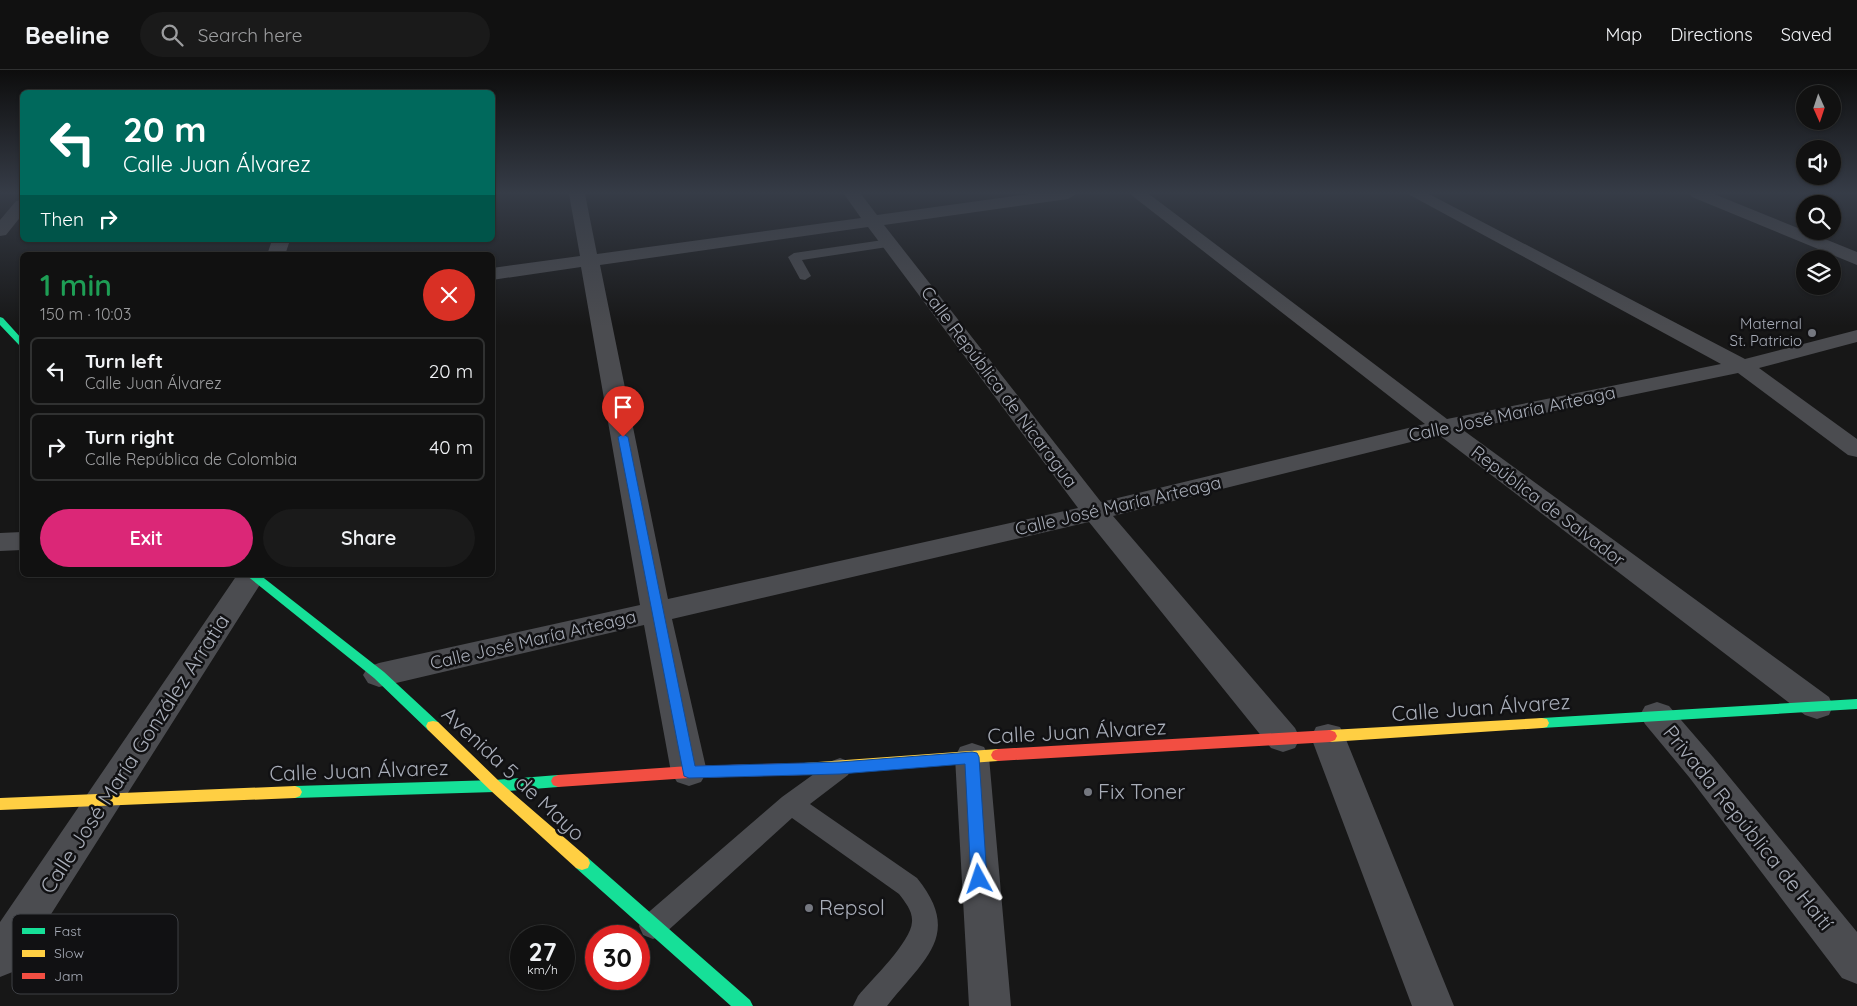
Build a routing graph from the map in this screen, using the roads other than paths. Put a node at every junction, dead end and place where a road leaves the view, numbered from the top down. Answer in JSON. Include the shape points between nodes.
{"nodes":[{"id":1,"x":585,"y":238,"type":"edge"},
{"id":2,"x":760,"y":238,"type":"edge"},
{"id":3,"x":886,"y":238,"type":"edge"},
{"id":4,"x":1195,"y":238,"type":"edge"},
{"id":5,"x":1499,"y":238,"type":"edge"},
{"id":6,"x":1805,"y":238,"type":"edge"},
{"id":7,"x":890,"y":243,"type":"junction"},
{"id":8,"x":1857,"y":259,"type":"edge"},
{"id":9,"x":590,"y":261,"type":"junction"},
{"id":10,"x":495,"y":274,"type":"edge"},
{"id":11,"x":805,"y":276,"type":"dead end"},
{"id":12,"x":0,"y":320,"type":"edge"},
{"id":13,"x":1857,"y":336,"type":"edge"},
{"id":14,"x":20,"y":340,"type":"edge"},
{"id":15,"x":1742,"y":366,"type":"junction"},
{"id":16,"x":1442,"y":427,"type":"junction"},
{"id":17,"x":1857,"y":450,"type":"edge"},
{"id":18,"x":1095,"y":512,"type":"junction"},
{"id":19,"x":20,"y":540,"type":"edge"},
{"id":20,"x":0,"y":542,"type":"edge"},
{"id":21,"x":251,"y":577,"type":"edge"},
{"id":22,"x":255,"y":577,"type":"edge"},
{"id":23,"x":656,"y":612,"type":"junction"},
{"id":24,"x":379,"y":675,"type":"junction"},
{"id":25,"x":1857,"y":704,"type":"edge"},
{"id":26,"x":1817,"y":706,"type":"junction"},
{"id":27,"x":1657,"y":715,"type":"junction"},
{"id":28,"x":1328,"y":736,"type":"junction"},
{"id":29,"x":1284,"y":738,"type":"junction"},
{"id":30,"x":972,"y":757,"type":"junction"},
{"id":31,"x":840,"y":768,"type":"junction"},
{"id":32,"x":689,"y":772,"type":"junction"},
{"id":33,"x":494,"y":786,"type":"junction"},
{"id":34,"x":106,"y":798,"type":"junction"},
{"id":35,"x":0,"y":804,"type":"edge"},
{"id":36,"x":791,"y":804,"type":"junction"},
{"id":37,"x":29,"y":914,"type":"edge"},
{"id":38,"x":653,"y":926,"type":"junction"},
{"id":39,"x":12,"y":939,"type":"edge"},
{"id":40,"x":0,"y":957,"type":"edge"},
{"id":41,"x":1857,"y":964,"type":"edge"},
{"id":42,"x":744,"y":1006,"type":"edge"},
{"id":43,"x":868,"y":1006,"type":"edge"},
{"id":44,"x":990,"y":1006,"type":"edge"},
{"id":45,"x":1433,"y":1006,"type":"edge"}],
"edges":[{"from":1,"to":9,"type":"street"},
{"from":2,"to":9,"type":"street"},
{"from":3,"to":7,"type":"street","name":"Calle República de Nicaragua"},
{"from":4,"to":16,"type":"street","name":"República de Salvador"},
{"from":5,"to":15,"type":"street"},
{"from":6,"to":8,"type":"street"},
{"from":7,"to":11,"type":"lane","via":[[794,257]]},
{"from":7,"to":18,"type":"street","name":"Calle República de Nicaragua"},
{"from":9,"to":10,"type":"street"},
{"from":9,"to":23,"type":"street"},
{"from":12,"to":14,"type":"street"},
{"from":13,"to":15,"type":"street","name":"Calle José María Arteaga"},
{"from":15,"to":16,"type":"street","name":"Calle José María Arteaga"},
{"from":15,"to":17,"type":"street"},
{"from":16,"to":18,"type":"street","name":"Calle José María Arteaga"},
{"from":16,"to":26,"type":"street","name":"República de Salvador"},
{"from":18,"to":23,"type":"street","name":"Calle José María Arteaga"},
{"from":18,"to":29,"type":"street","name":"Calle República de Nicaragua"},
{"from":19,"to":20,"type":"street"},
{"from":21,"to":34,"type":"street","name":"Calle José María González Arratia"},
{"from":22,"to":24,"type":"street","name":"Avenida 5 de Mayo"},
{"from":23,"to":24,"type":"street","name":"Calle José María Arteaga"},
{"from":23,"to":32,"type":"street"},
{"from":24,"to":33,"type":"street","name":"Avenida 5 de Mayo"},
{"from":25,"to":26,"type":"street","name":"Calle Juan Álvarez"},
{"from":26,"to":27,"type":"street","name":"Calle Juan Álvarez"},
{"from":27,"to":28,"type":"street","name":"Calle Juan Álvarez"},
{"from":27,"to":41,"type":"street","name":"Privada República de Haití"},
{"from":28,"to":29,"type":"street","name":"Calle Juan Álvarez"},
{"from":28,"to":45,"type":"street"},
{"from":29,"to":30,"type":"street","name":"Calle Juan Álvarez"},
{"from":30,"to":31,"type":"street","name":"Calle Juan Álvarez"},
{"from":30,"to":44,"type":"street"},
{"from":31,"to":32,"type":"street","name":"Calle Juan Álvarez"},
{"from":31,"to":36,"type":"lane"},
{"from":32,"to":33,"type":"street","name":"Calle Juan Álvarez"},
{"from":33,"to":34,"type":"street","name":"Calle Juan Álvarez"},
{"from":33,"to":38,"type":"street","name":"Avenida 5 de Mayo"},
{"from":34,"to":35,"type":"street","name":"Calle Juan Álvarez"},
{"from":34,"to":37,"type":"street","name":"Calle José María González Arratia"},
{"from":36,"to":38,"type":"lane"},
{"from":36,"to":43,"type":"lane","via":[[908,886],[922,903],[926,920],[922,940]]},
{"from":38,"to":42,"type":"street","name":"Avenida 5 de Mayo"},
{"from":39,"to":40,"type":"street","name":"Calle José María González Arratia"}]}
